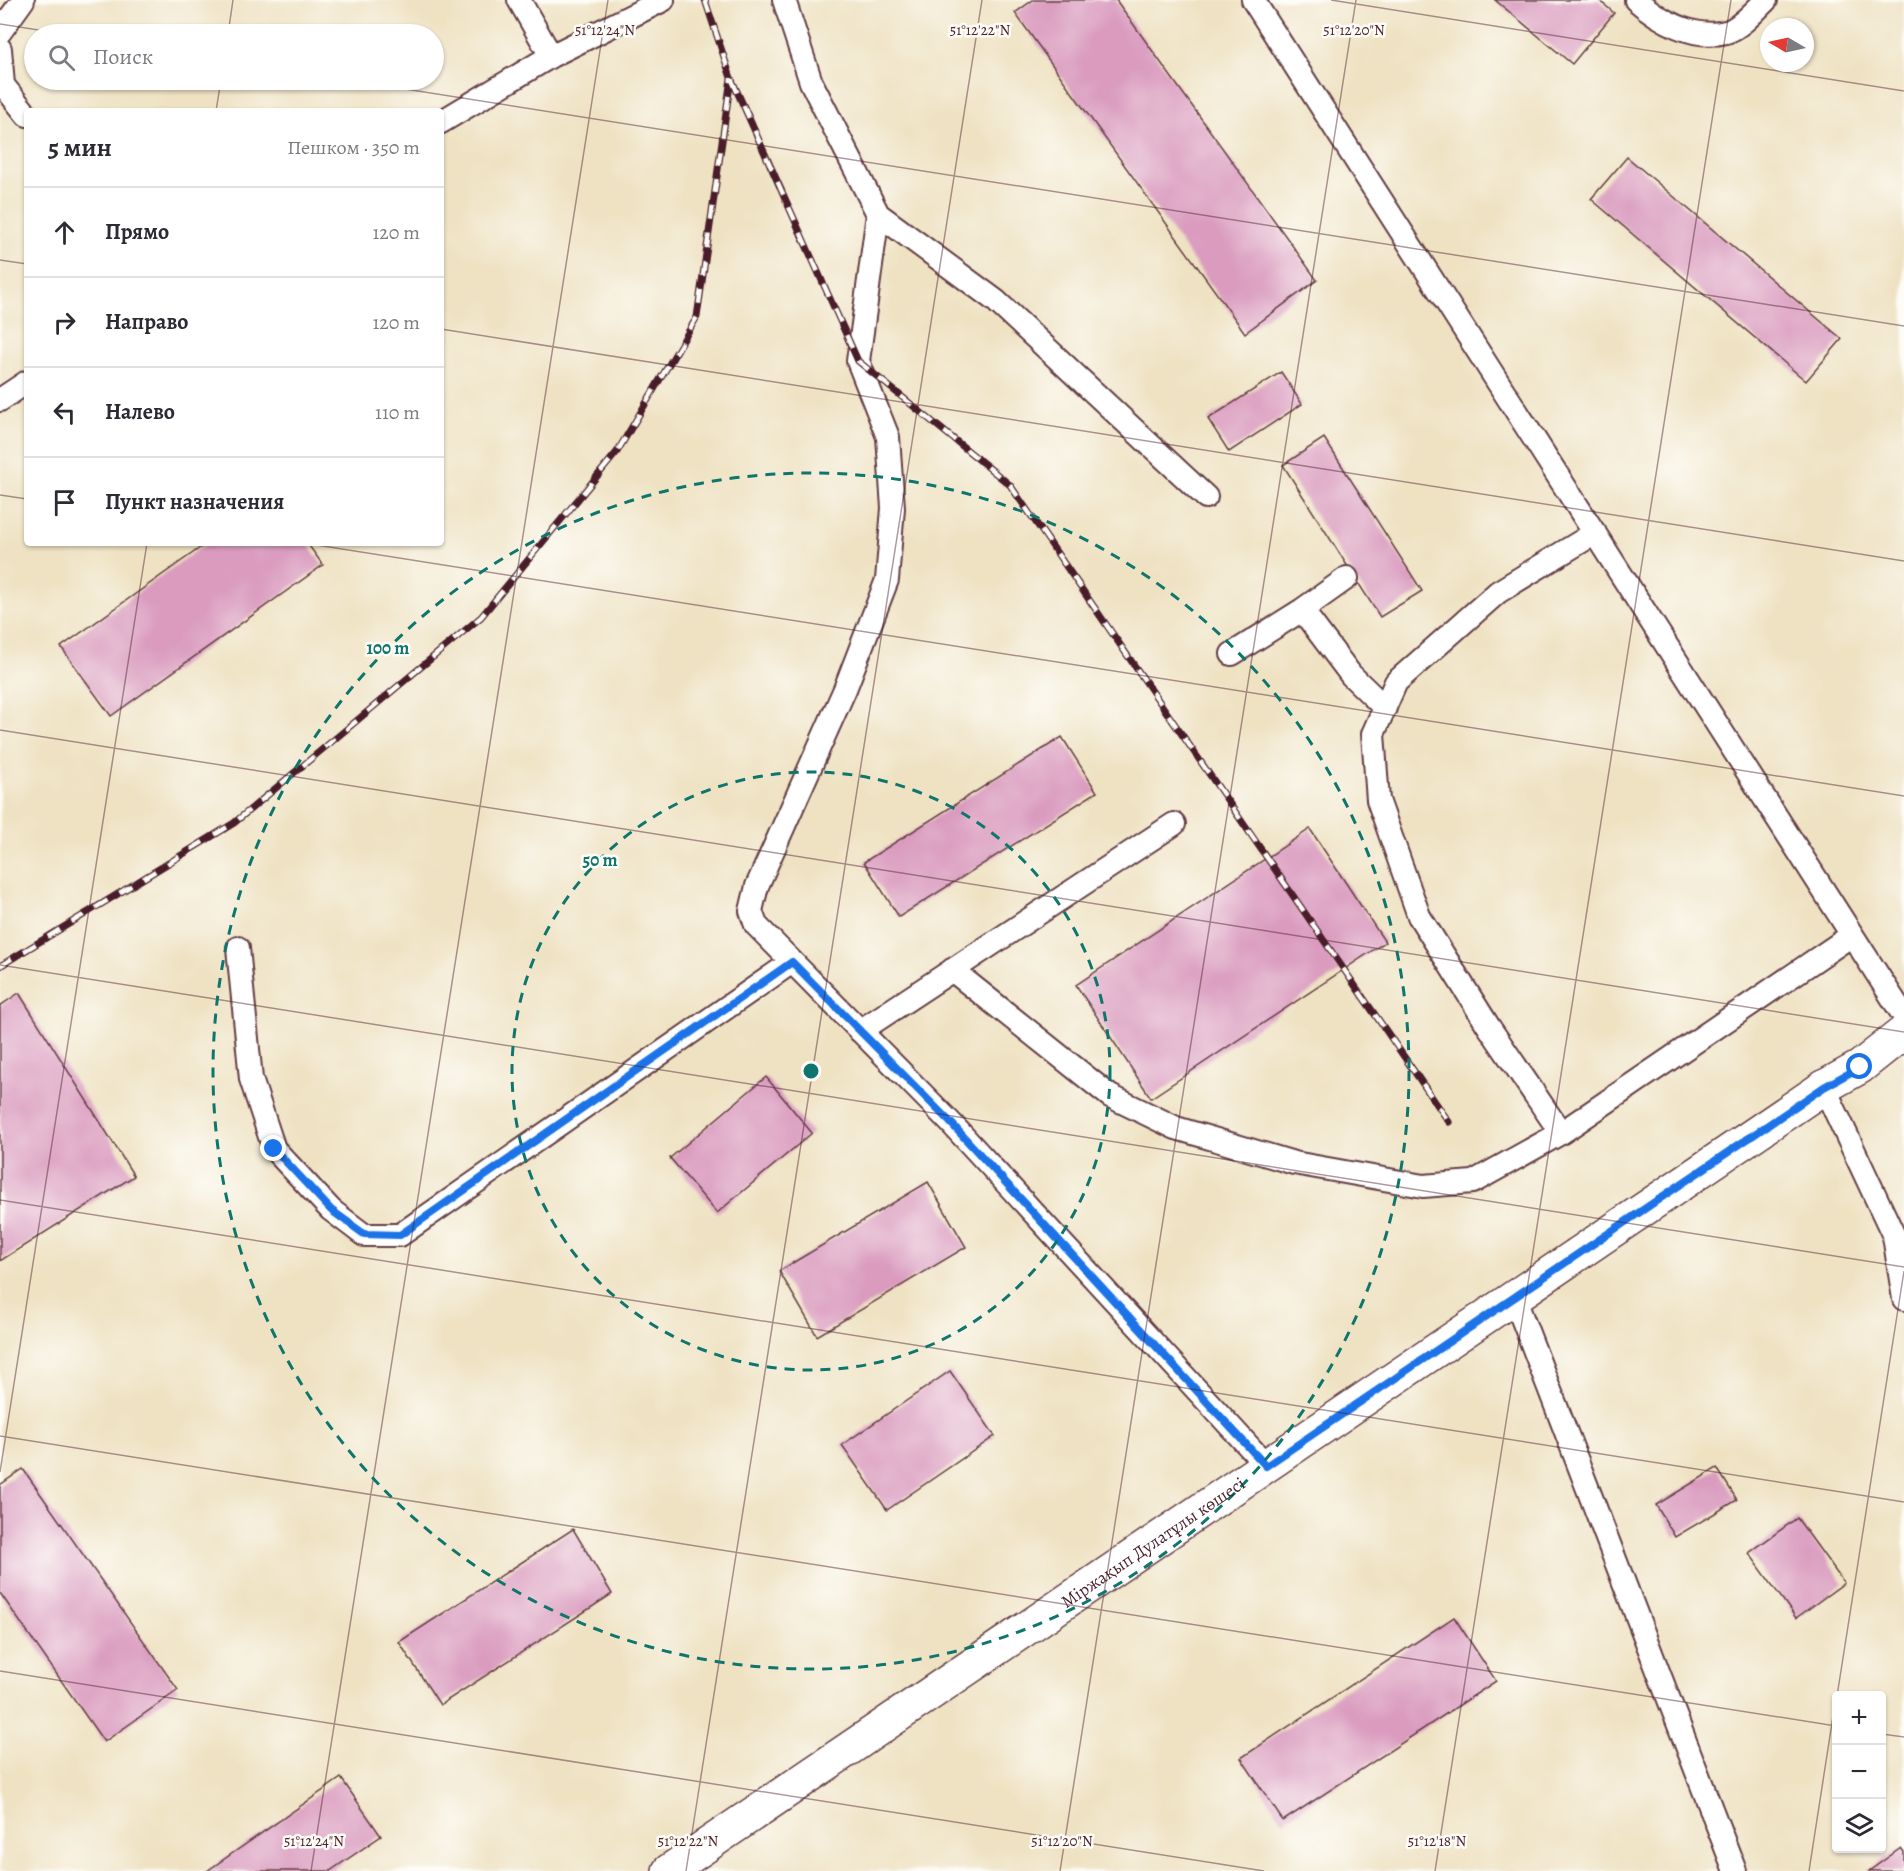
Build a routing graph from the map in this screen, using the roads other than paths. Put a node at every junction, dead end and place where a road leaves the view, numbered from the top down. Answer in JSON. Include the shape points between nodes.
{"nodes":[{"id":1,"x":23,"y":0,"type":"edge"},
{"id":2,"x":519,"y":0,"type":"edge"},
{"id":3,"x":663,"y":0,"type":"edge"},
{"id":4,"x":784,"y":0,"type":"edge"},
{"id":5,"x":1253,"y":0,"type":"edge"},
{"id":6,"x":1636,"y":0,"type":"edge"},
{"id":7,"x":1766,"y":0,"type":"edge"},
{"id":8,"x":0,"y":32,"type":"edge"},
{"id":9,"x":0,"y":49,"type":"edge"},
{"id":10,"x":551,"y":56,"type":"junction"},
{"id":11,"x":24,"y":111,"type":"edge"},
{"id":12,"x":444,"y":120,"type":"edge"},
{"id":13,"x":878,"y":214,"type":"junction"},
{"id":14,"x":24,"y":384,"type":"edge"},
{"id":15,"x":0,"y":400,"type":"edge"},
{"id":16,"x":1206,"y":497,"type":"dead end"},
{"id":17,"x":1594,"y":533,"type":"junction"},
{"id":18,"x":1347,"y":578,"type":"dead end"},
{"id":19,"x":1302,"y":610,"type":"junction"},
{"id":20,"x":1232,"y":654,"type":"dead end"},
{"id":21,"x":1385,"y":708,"type":"junction"},
{"id":22,"x":1174,"y":824,"type":"dead end"},
{"id":23,"x":1852,"y":935,"type":"junction"},
{"id":24,"x":238,"y":948,"type":"dead end"},
{"id":25,"x":792,"y":962,"type":"junction"},
{"id":26,"x":952,"y":970,"type":"junction"},
{"id":27,"x":1904,"y":1016,"type":"edge"},
{"id":28,"x":860,"y":1031,"type":"junction"},
{"id":29,"x":1904,"y":1032,"type":"edge"},
{"id":30,"x":1824,"y":1087,"type":"junction"},
{"id":31,"x":1562,"y":1133,"type":"junction"},
{"id":32,"x":1514,"y":1297,"type":"junction"},
{"id":33,"x":1904,"y":1299,"type":"edge"},
{"id":34,"x":1266,"y":1466,"type":"junction"},
{"id":35,"x":669,"y":1871,"type":"edge"},
{"id":36,"x":1735,"y":1871,"type":"edge"}],
"edges":[{"from":1,"to":8,"type":"lane"},
{"from":2,"to":10,"type":"lane"},
{"from":3,"to":10,"type":"lane"},
{"from":4,"to":13,"type":"lane","via":[[811,82]]},
{"from":5,"to":17,"type":"lane"},
{"from":6,"to":7,"type":"lane","via":[[1673,26],[1698,32],[1726,32]]},
{"from":9,"to":11,"type":"lane","via":[[3,85]]},
{"from":10,"to":12,"type":"lane"},
{"from":13,"to":16,"type":"lane","via":[[996,301]]},
{"from":13,"to":25,"type":"lane","via":[[858,361],[888,437],[893,508],[888,580],[845,689],[757,886],[751,910],[756,925]]},
{"from":14,"to":15,"type":"lane"},
{"from":17,"to":21,"type":"lane","via":[[1498,592],[1396,682]]},
{"from":17,"to":23,"type":"lane"},
{"from":18,"to":19,"type":"lane"},
{"from":19,"to":20,"type":"lane"},
{"from":19,"to":21,"type":"lane","via":[[1351,675]]},
{"from":21,"to":31,"type":"lane","via":[[1373,734],[1378,800],[1419,916]]},
{"from":22,"to":26,"type":"lane"},
{"from":23,"to":27,"type":"lane"},
{"from":23,"to":31,"type":"lane"},
{"from":24,"to":25,"type":"lane","via":[[250,1078],[274,1149],[331,1210],[364,1234],[400,1235]]},
{"from":25,"to":28,"type":"lane"},
{"from":26,"to":28,"type":"lane"},
{"from":26,"to":31,"type":"lane","via":[[1110,1096],[1176,1128],[1294,1163],[1423,1186],[1473,1182]]},
{"from":28,"to":34,"type":"lane","via":[[950,1122]]},
{"from":29,"to":30,"type":"street","name":"Міржақып Дулатұлы көшесі","via":[[1860,1067]]},
{"from":30,"to":32,"type":"street","name":"Міржақып Дулатұлы көшесі"},
{"from":30,"to":33,"type":"lane","via":[[1894,1236]]},
{"from":32,"to":34,"type":"street","name":"Міржақып Дулатұлы көшесі"},
{"from":32,"to":36,"type":"lane"},
{"from":34,"to":35,"type":"street","name":"Міржақып Дулатұлы көшесі"}]}
